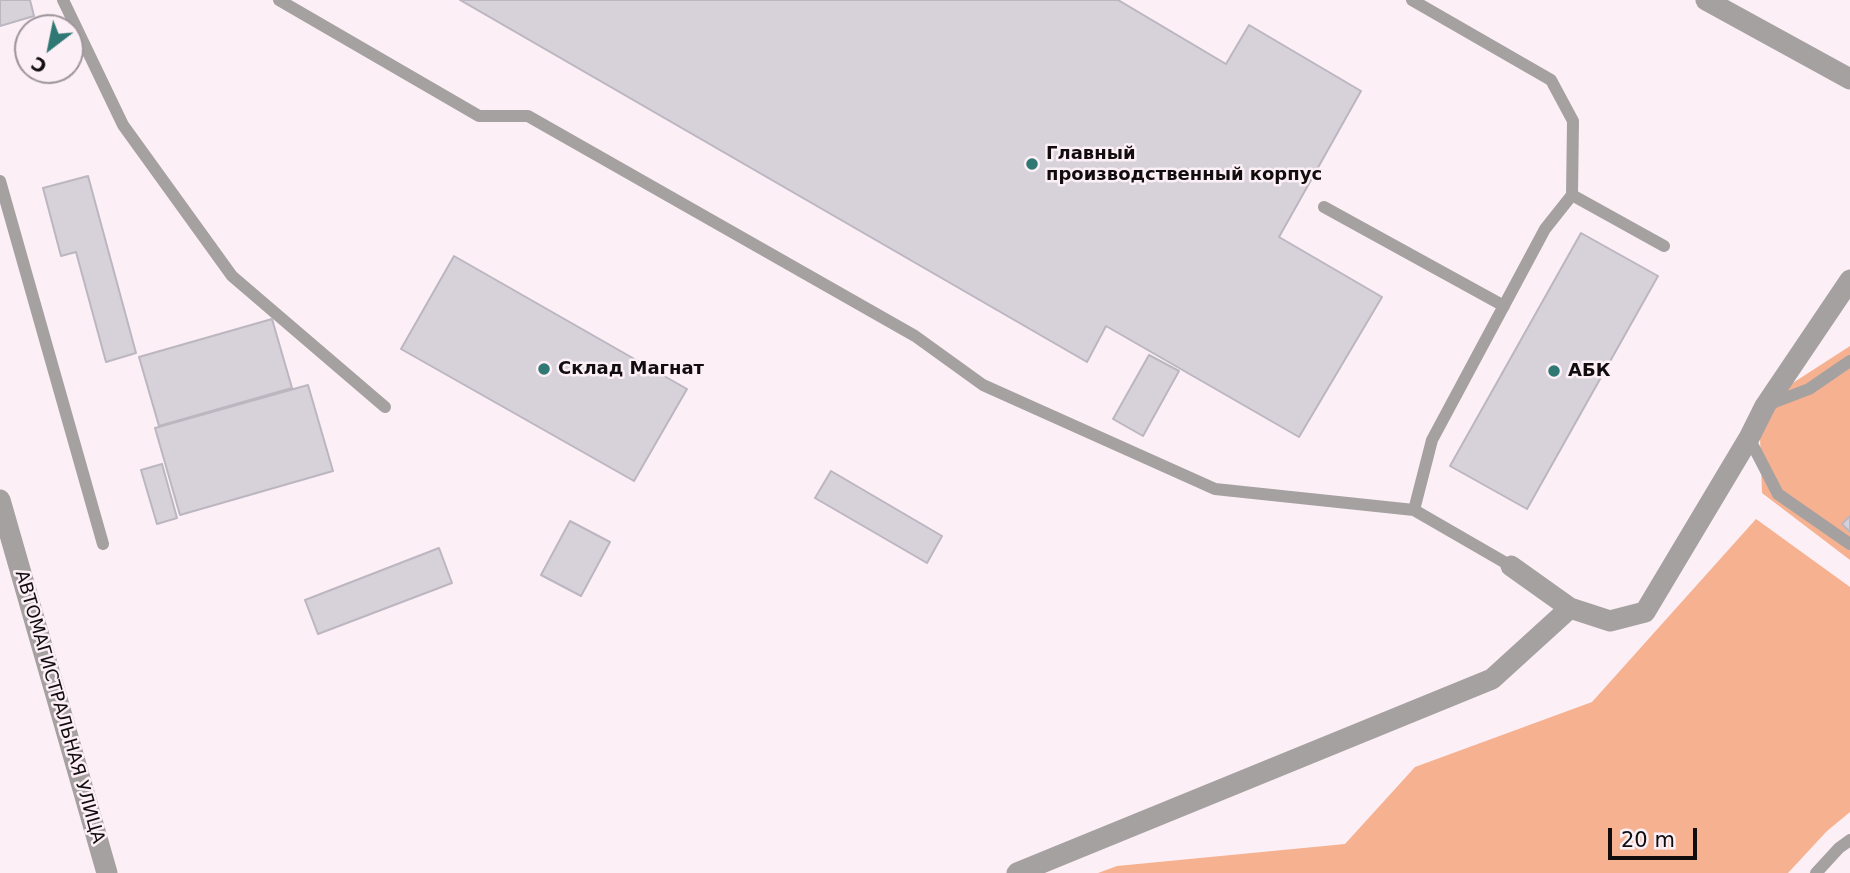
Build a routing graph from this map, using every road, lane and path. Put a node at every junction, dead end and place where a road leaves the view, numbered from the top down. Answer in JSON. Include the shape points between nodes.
{"nodes":[{"id":1,"x":63,"y":0,"type":"edge"},
{"id":2,"x":279,"y":0,"type":"edge"},
{"id":3,"x":1412,"y":0,"type":"edge"},
{"id":4,"x":1706,"y":0,"type":"edge"},
{"id":5,"x":1850,"y":79,"type":"edge"},
{"id":6,"x":0,"y":181,"type":"edge"},
{"id":7,"x":1572,"y":195,"type":"junction"},
{"id":8,"x":1324,"y":207,"type":"dead end"},
{"id":9,"x":1664,"y":246,"type":"dead end"},
{"id":10,"x":1850,"y":280,"type":"edge"},
{"id":11,"x":1504,"y":306,"type":"junction"},
{"id":12,"x":1850,"y":361,"type":"edge"},
{"id":13,"x":1765,"y":406,"type":"junction"},
{"id":14,"x":385,"y":407,"type":"dead end"},
{"id":15,"x":1749,"y":438,"type":"junction"},
{"id":16,"x":0,"y":500,"type":"edge"},
{"id":17,"x":1414,"y":510,"type":"junction"},
{"id":18,"x":103,"y":544,"type":"dead end"},
{"id":19,"x":1850,"y":544,"type":"edge"},
{"id":20,"x":1511,"y":566,"type":"joint"},
{"id":21,"x":1570,"y":608,"type":"junction"},
{"id":22,"x":1850,"y":840,"type":"edge"},
{"id":23,"x":107,"y":873,"type":"edge"},
{"id":24,"x":1017,"y":873,"type":"edge"},
{"id":25,"x":1816,"y":873,"type":"edge"}],
"edges":[{"from":1,"to":14,"type":"lane","via":[[123,125],[232,276]]},
{"from":2,"to":17,"type":"lane","via":[[479,116],[528,116],[915,336],[983,384],[1215,489]]},
{"from":3,"to":7,"type":"lane","via":[[1551,80],[1573,121]]},
{"from":4,"to":5,"type":"street"},
{"from":6,"to":18,"type":"lane"},
{"from":7,"to":9,"type":"lane"},
{"from":7,"to":11,"type":"lane","via":[[1545,229]]},
{"from":8,"to":11,"type":"lane"},
{"from":10,"to":13,"type":"street"},
{"from":11,"to":17,"type":"lane","via":[[1432,440]]},
{"from":12,"to":13,"type":"lane","via":[[1809,388]]},
{"from":13,"to":15,"type":"street"},
{"from":15,"to":19,"type":"lane","via":[[1778,494]]},
{"from":15,"to":21,"type":"street","via":[[1645,612],[1610,621]]},
{"from":16,"to":23,"type":"street","name":"АВТОМАГИСТРАЛЬНАЯ УЛИЦА"},
{"from":17,"to":20,"type":"lane"},
{"from":20,"to":21,"type":"street"},
{"from":21,"to":24,"type":"street","via":[[1492,679]]},
{"from":22,"to":25,"type":"lane"}]}
